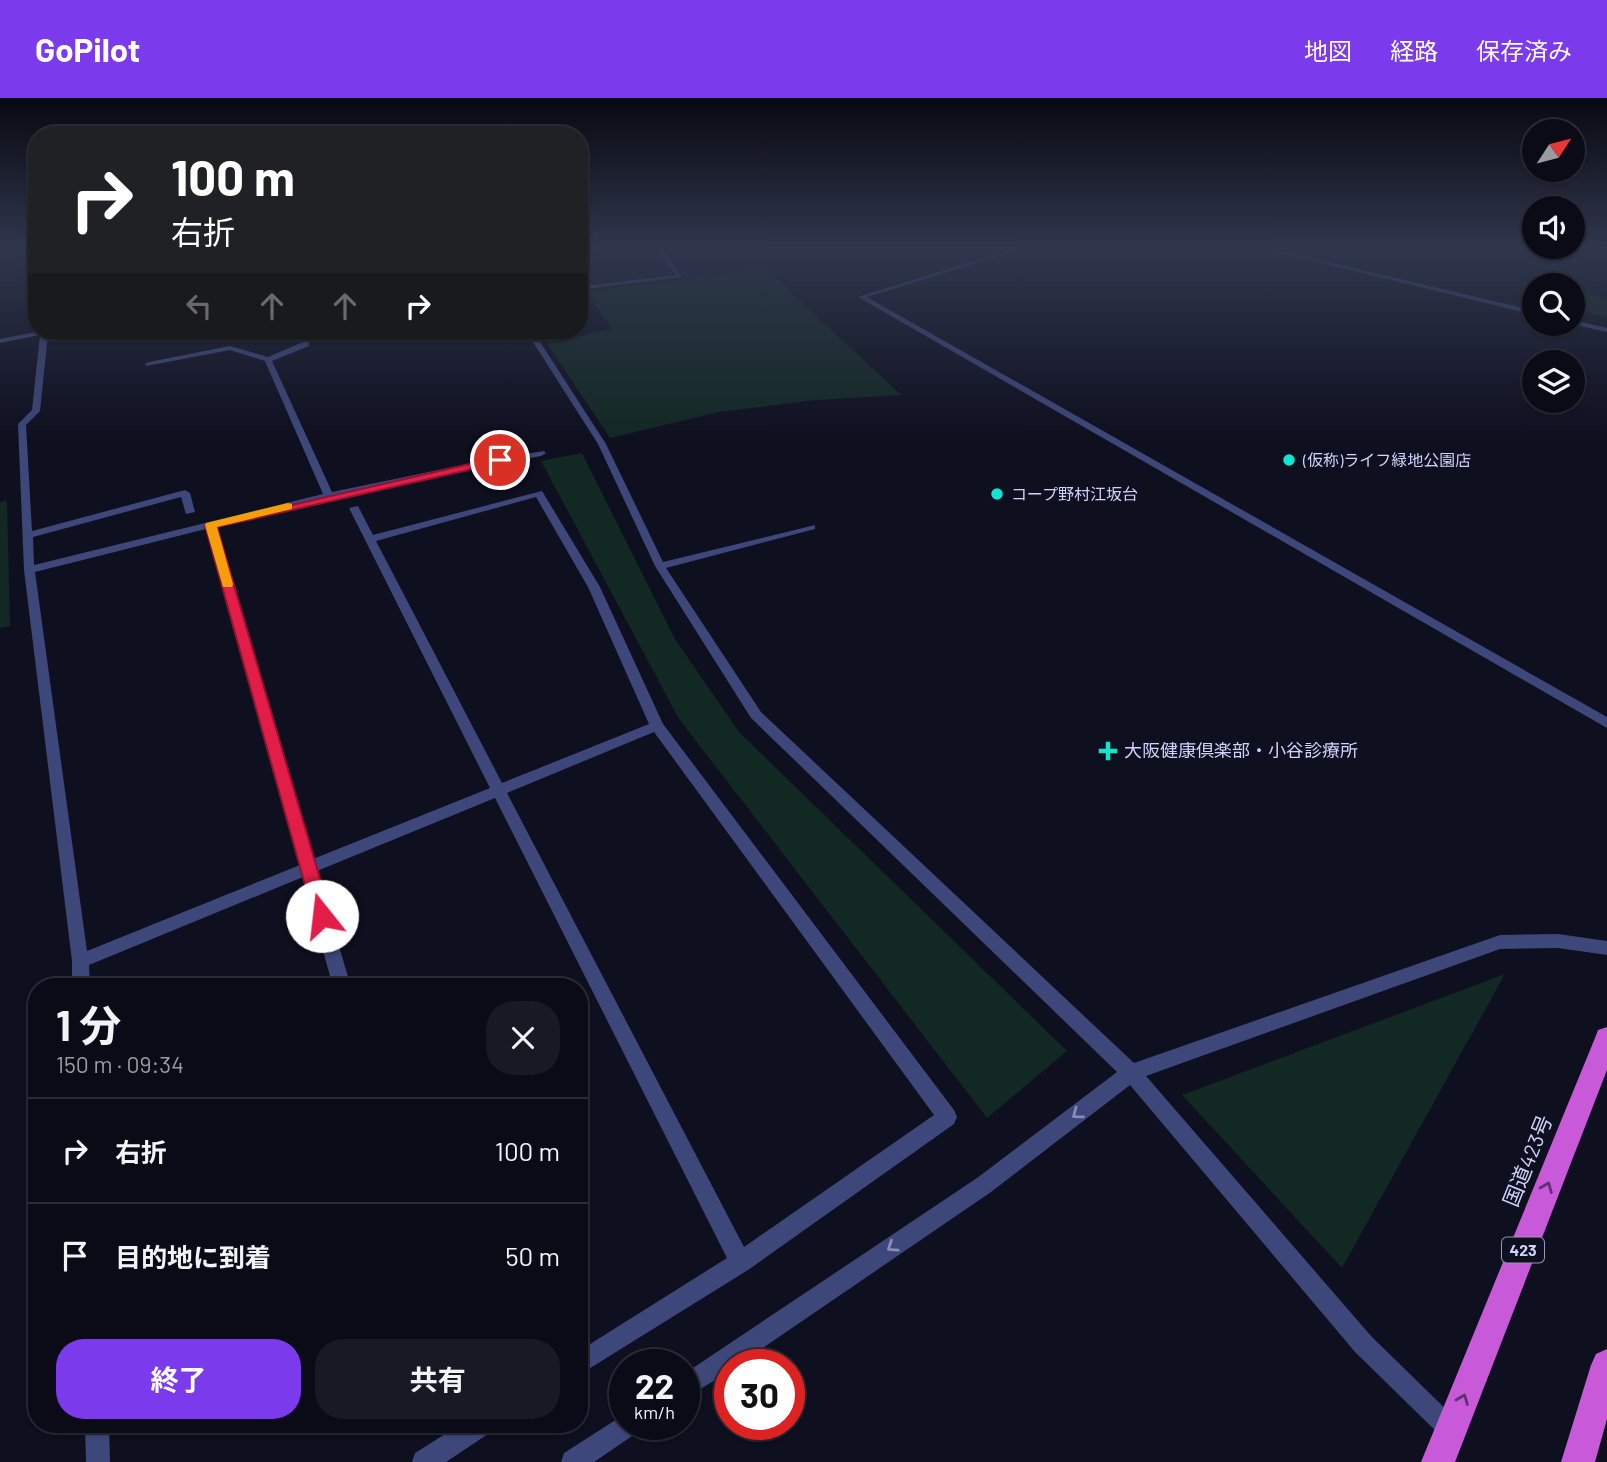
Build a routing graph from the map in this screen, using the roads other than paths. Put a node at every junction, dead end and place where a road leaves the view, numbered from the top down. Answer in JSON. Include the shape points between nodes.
{"nodes":[{"id":1,"x":887,"y":312,"type":"edge"},
{"id":2,"x":1585,"y":325,"type":"edge"},
{"id":3,"x":1607,"y":330,"type":"edge"},
{"id":4,"x":28,"y":336,"type":"edge"},
{"id":5,"x":47,"y":340,"type":"edge"},
{"id":6,"x":536,"y":340,"type":"edge"},
{"id":7,"x":0,"y":341,"type":"edge"},
{"id":8,"x":306,"y":345,"type":"dead end"},
{"id":9,"x":268,"y":360,"type":"junction"},
{"id":10,"x":149,"y":364,"type":"dead end"},
{"id":11,"x":541,"y":453,"type":"dead end"},
{"id":12,"x":329,"y":497,"type":"junction"},
{"id":13,"x":354,"y":508,"type":"dead end"},
{"id":14,"x":190,"y":512,"type":"dead end"},
{"id":15,"x":210,"y":525,"type":"junction"},
{"id":16,"x":811,"y":527,"type":"dead end"},
{"id":17,"x":28,"y":536,"type":"junction"},
{"id":18,"x":370,"y":539,"type":"junction"},
{"id":19,"x":660,"y":566,"type":"junction"},
{"id":20,"x":29,"y":570,"type":"junction"},
{"id":21,"x":1607,"y":723,"type":"edge"},
{"id":22,"x":657,"y":726,"type":"junction"},
{"id":23,"x":500,"y":790,"type":"junction"},
{"id":24,"x":308,"y":868,"type":"junction"},
{"id":25,"x":1607,"y":948,"type":"edge"},
{"id":26,"x":80,"y":961,"type":"junction"},
{"id":27,"x":80,"y":978,"type":"edge"},
{"id":28,"x":339,"y":978,"type":"edge"},
{"id":29,"x":1607,"y":1038,"type":"edge"},
{"id":30,"x":1131,"y":1073,"type":"junction"},
{"id":31,"x":740,"y":1262,"type":"junction"},
{"id":32,"x":588,"y":1358,"type":"edge"},
{"id":33,"x":1607,"y":1365,"type":"edge"},
{"id":34,"x":700,"y":1377,"type":"edge"},
{"id":35,"x":1451,"y":1430,"type":"junction"},
{"id":36,"x":97,"y":1433,"type":"edge"},
{"id":37,"x":465,"y":1433,"type":"edge"},
{"id":38,"x":609,"y":1438,"type":"edge"},
{"id":39,"x":98,"y":1462,"type":"edge"},
{"id":40,"x":424,"y":1462,"type":"edge"},
{"id":41,"x":573,"y":1462,"type":"edge"},
{"id":42,"x":1438,"y":1462,"type":"edge"},
{"id":43,"x":1578,"y":1462,"type":"edge"}],
"edges":[{"from":1,"to":21,"type":"street"},
{"from":2,"to":3,"type":"street"},
{"from":4,"to":7,"type":"street"},
{"from":5,"to":17,"type":"street","via":[[36,411],[22,424]]},
{"from":6,"to":19,"type":"street","via":[[602,444]]},
{"from":8,"to":9,"type":"street"},
{"from":9,"to":10,"type":"street","via":[[230,348]]},
{"from":9,"to":12,"type":"street"},
{"from":11,"to":12,"type":"street"},
{"from":12,"to":15,"type":"street"},
{"from":13,"to":18,"type":"street"},
{"from":14,"to":17,"type":"street","via":[[186,493]]},
{"from":15,"to":20,"type":"street"},
{"from":15,"to":24,"type":"street"},
{"from":16,"to":19,"type":"street"},
{"from":17,"to":20,"type":"street"},
{"from":18,"to":22,"type":"street","via":[[539,493],[594,587]]},
{"from":18,"to":23,"type":"street"},
{"from":19,"to":30,"type":"street","via":[[756,715]]},
{"from":20,"to":26,"type":"street"},
{"from":22,"to":23,"type":"street"},
{"from":22,"to":31,"type":"street","via":[[947,1117]]},
{"from":23,"to":24,"type":"street"},
{"from":23,"to":31,"type":"street"},
{"from":24,"to":26,"type":"street"},
{"from":24,"to":28,"type":"street"},
{"from":25,"to":30,"type":"street","via":[[1558,940],[1500,942]]},
{"from":26,"to":27,"type":"street"},
{"from":35,"to":29,"type":"highway","name":"国道423号","number":"423","one_way":true},
{"from":30,"to":34,"type":"street","one_way":true,"via":[[985,1185]]},
{"from":30,"to":35,"type":"street","via":[[1363,1344]]},
{"from":31,"to":32,"type":"street"},
{"from":33,"to":43,"type":"highway"},
{"from":35,"to":42,"type":"highway","name":"国道423号","number":"423"},
{"from":36,"to":39,"type":"street"},
{"from":37,"to":40,"type":"street"},
{"from":38,"to":41,"type":"street"}]}
